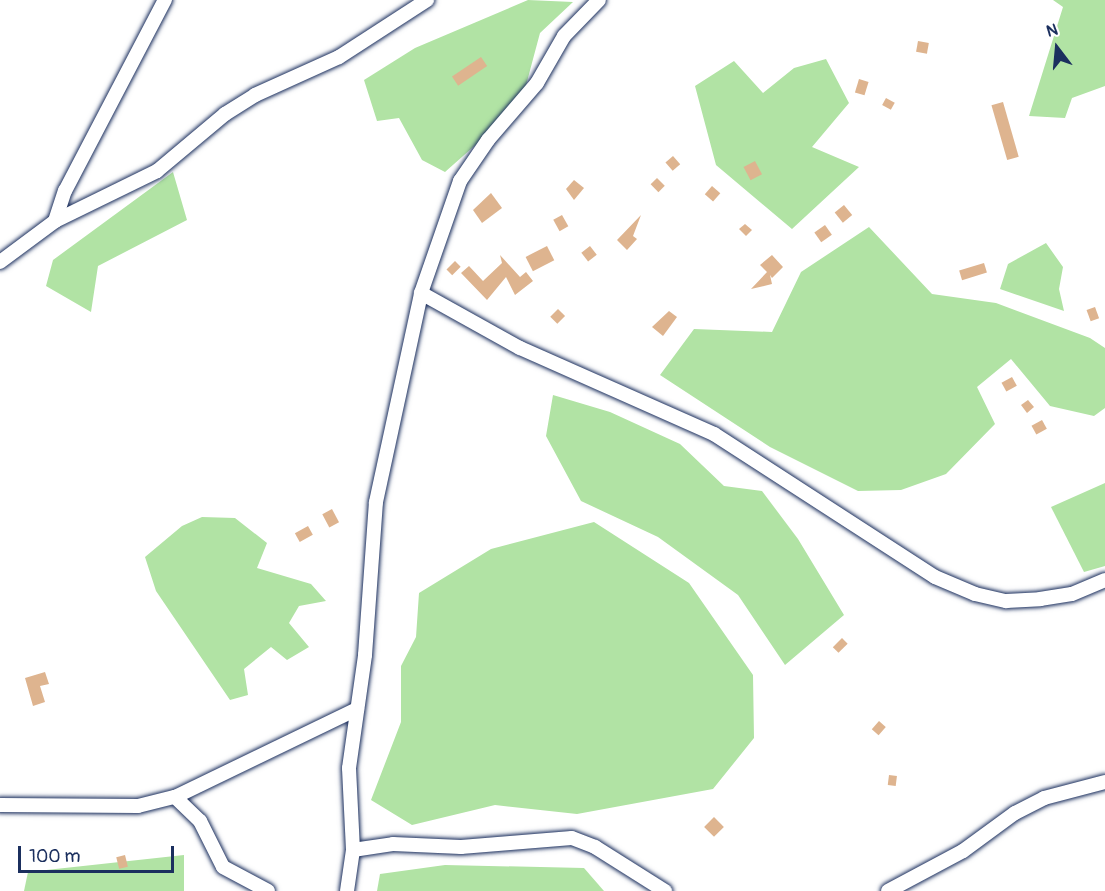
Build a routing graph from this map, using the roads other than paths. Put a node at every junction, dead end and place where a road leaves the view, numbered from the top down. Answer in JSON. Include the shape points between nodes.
{"nodes":[{"id":1,"x":165,"y":0,"type":"edge"},
{"id":2,"x":427,"y":0,"type":"edge"},
{"id":3,"x":599,"y":0,"type":"edge"},
{"id":4,"x":55,"y":221,"type":"junction"},
{"id":5,"x":0,"y":262,"type":"edge"},
{"id":6,"x":421,"y":293,"type":"junction"},
{"id":7,"x":1105,"y":580,"type":"edge"},
{"id":8,"x":357,"y":709,"type":"junction"},
{"id":9,"x":1105,"y":782,"type":"edge"},
{"id":10,"x":175,"y":797,"type":"junction"},
{"id":11,"x":0,"y":805,"type":"edge"},
{"id":12,"x":353,"y":850,"type":"junction"},
{"id":13,"x":268,"y":891,"type":"edge"},
{"id":14,"x":347,"y":891,"type":"edge"},
{"id":15,"x":665,"y":891,"type":"edge"},
{"id":16,"x":888,"y":891,"type":"edge"}],
"edges":[{"from":1,"to":4,"type":"street","via":[[65,191]]},
{"from":2,"to":4,"type":"street","via":[[339,57],[240,105],[157,171]]},
{"from":3,"to":6,"type":"street","via":[[564,36],[537,83],[460,181]]},
{"from":4,"to":5,"type":"street"},
{"from":6,"to":7,"type":"street","via":[[520,348],[714,434],[935,577],[975,594],[1006,601],[1040,599],[1072,594]]},
{"from":6,"to":8,"type":"street","via":[[376,502]]},
{"from":8,"to":10,"type":"street"},
{"from":8,"to":12,"type":"street","via":[[349,768]]},
{"from":9,"to":16,"type":"street","via":[[1044,798],[1014,813],[963,851]]},
{"from":10,"to":11,"type":"street","via":[[138,806]]},
{"from":10,"to":13,"type":"street","via":[[200,821],[223,867]]},
{"from":12,"to":14,"type":"street"},
{"from":12,"to":15,"type":"street","via":[[393,844],[461,846],[572,838],[595,847]]}]}
